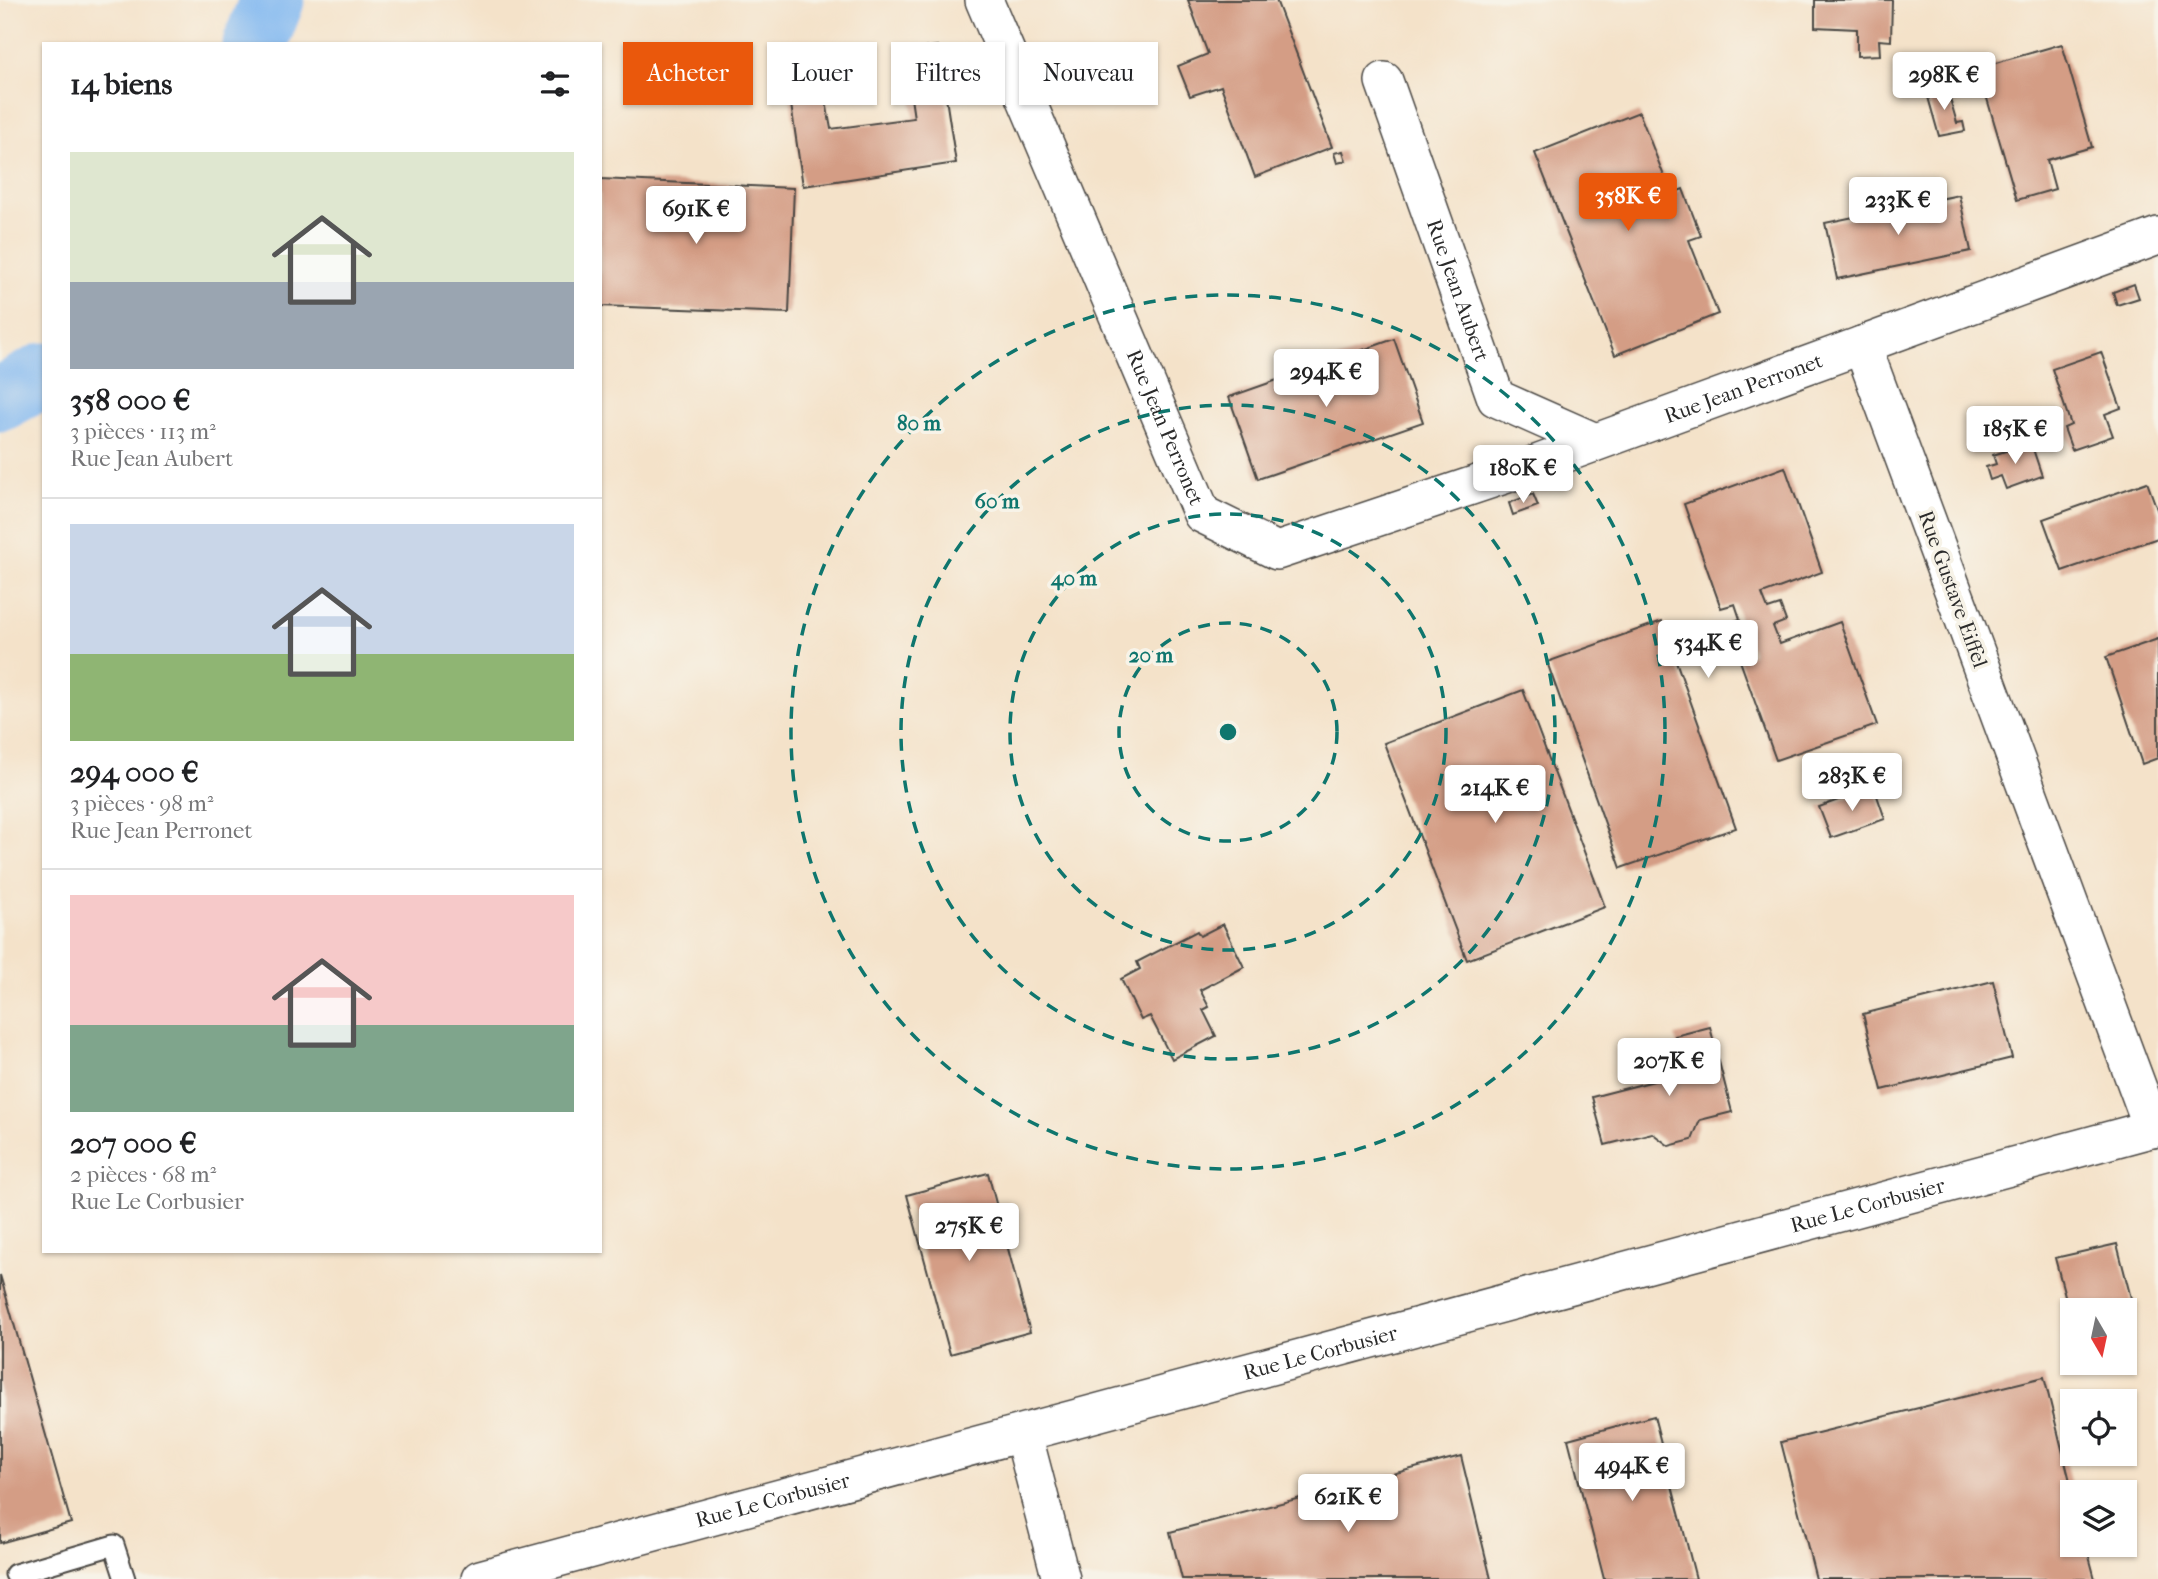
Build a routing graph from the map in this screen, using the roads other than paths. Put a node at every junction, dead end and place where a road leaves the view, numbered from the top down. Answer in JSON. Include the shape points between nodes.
{"nodes":[{"id":1,"x":984,"y":0,"type":"edge"},
{"id":2,"x":1384,"y":81,"type":"dead end"},
{"id":3,"x":2158,"y":236,"type":"edge"},
{"id":4,"x":1862,"y":345,"type":"junction"},
{"id":5,"x":1595,"y":442,"type":"junction"},
{"id":6,"x":2155,"y":1128,"type":"edge"},
{"id":7,"x":1023,"y":1434,"type":"junction"},
{"id":8,"x":15,"y":1574,"type":"dead end"},
{"id":9,"x":125,"y":1579,"type":"edge"},
{"id":10,"x":480,"y":1579,"type":"edge"},
{"id":11,"x":1061,"y":1579,"type":"edge"}],
"edges":[{"from":1,"to":5,"type":"street","name":"Rue Jean Perronet","via":[[1202,514],[1277,551]]},
{"from":2,"to":5,"type":"street","name":"Rue Jean Aubert","via":[[1496,398]]},
{"from":3,"to":4,"type":"street"},
{"from":4,"to":5,"type":"street","name":"Rue Jean Perronet"},
{"from":4,"to":6,"type":"street","name":"Rue Gustave Eiffel"},
{"from":6,"to":7,"type":"street","name":"Rue Le Corbusier"},
{"from":7,"to":10,"type":"street","name":"Rue Le Corbusier"},
{"from":7,"to":11,"type":"street"},
{"from":8,"to":9,"type":"lane","via":[[114,1545]]}]}
